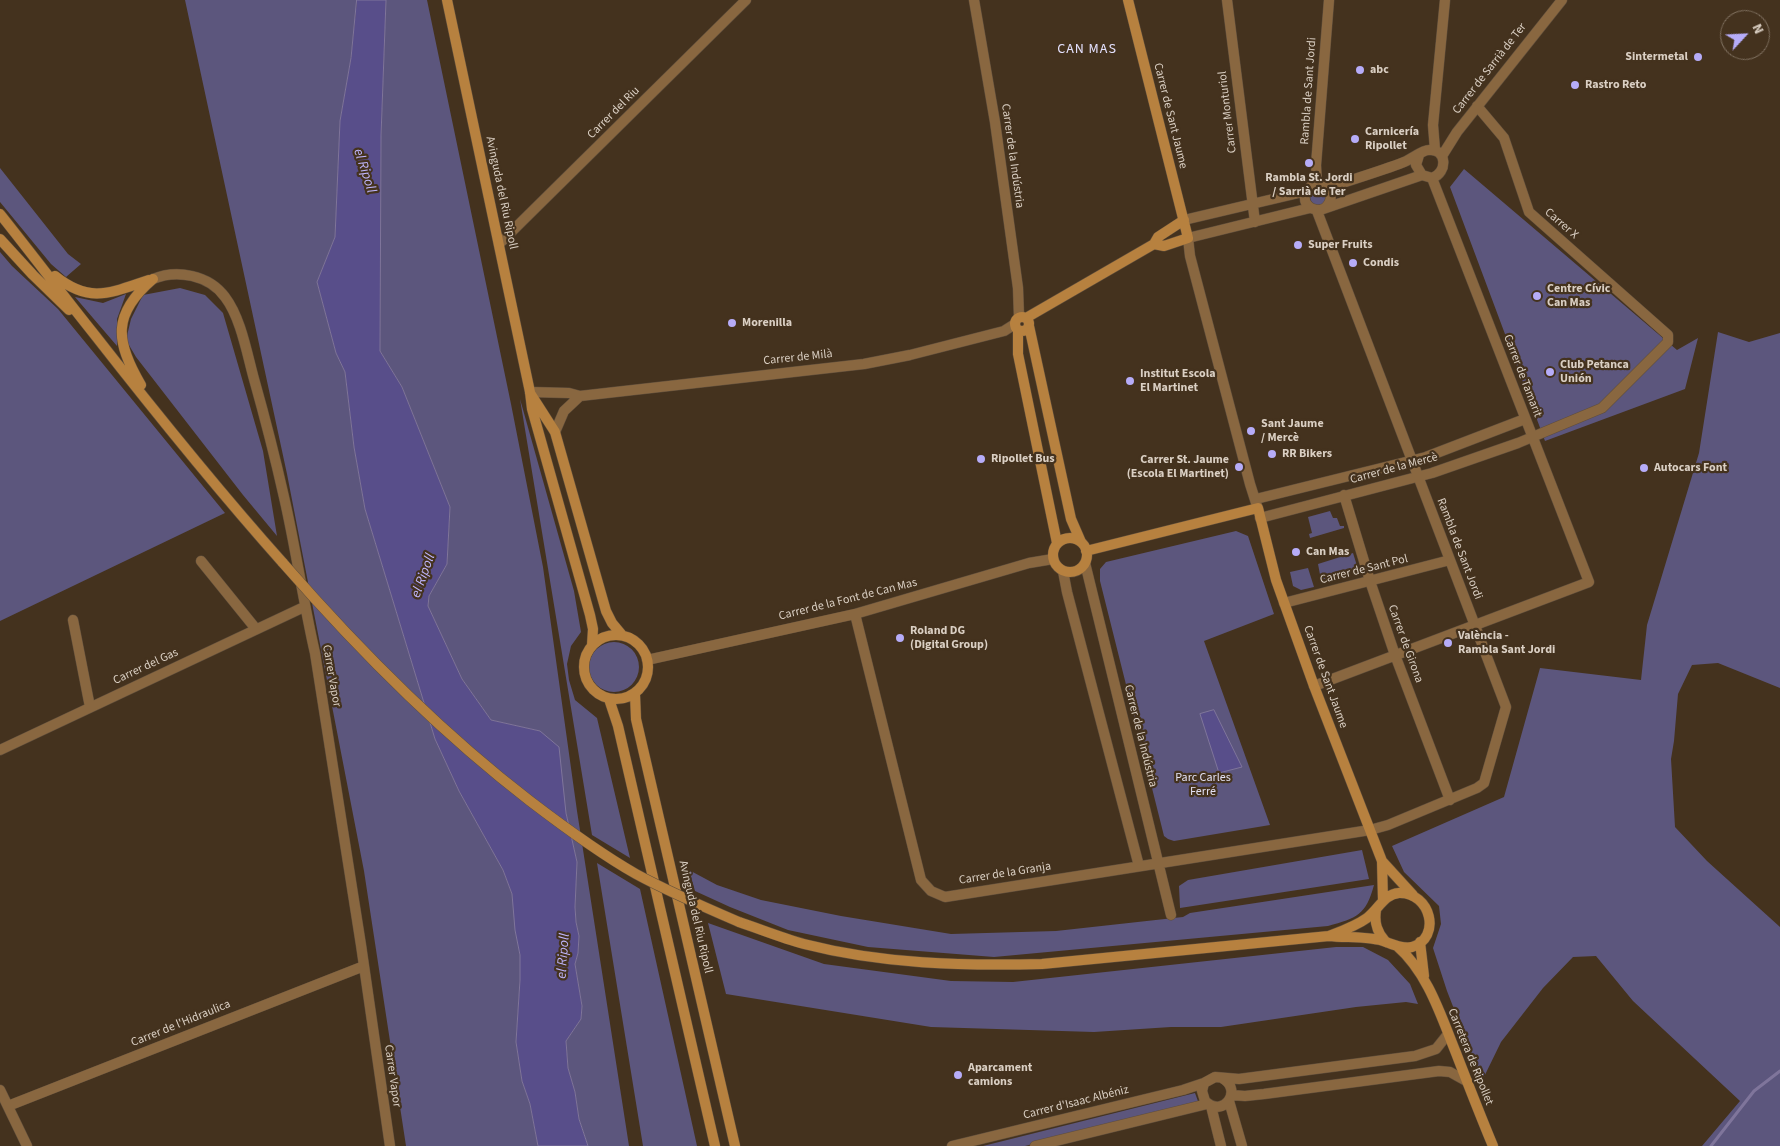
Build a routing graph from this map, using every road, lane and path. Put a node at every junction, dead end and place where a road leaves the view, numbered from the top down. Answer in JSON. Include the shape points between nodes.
{"nodes":[{"id":1,"x":447,"y":0,"type":"edge"},
{"id":2,"x":746,"y":0,"type":"edge"},
{"id":3,"x":974,"y":0,"type":"edge"},
{"id":4,"x":1128,"y":0,"type":"edge"},
{"id":5,"x":1227,"y":0,"type":"edge"},
{"id":6,"x":1329,"y":0,"type":"edge"},
{"id":7,"x":1445,"y":0,"type":"edge"},
{"id":8,"x":1562,"y":0,"type":"edge"},
{"id":9,"x":1477,"y":106,"type":"junction"},
{"id":10,"x":1439,"y":153,"type":"junction"},
{"id":11,"x":1419,"y":155,"type":"junction"},
{"id":12,"x":1427,"y":176,"type":"junction"},
{"id":13,"x":1321,"y":186,"type":"junction"},
{"id":14,"x":1307,"y":191,"type":"junction"},
{"id":15,"x":1251,"y":204,"type":"junction"},
{"id":16,"x":1317,"y":209,"type":"junction"},
{"id":17,"x":0,"y":214,"type":"edge"},
{"id":18,"x":1184,"y":220,"type":"junction"},
{"id":19,"x":1255,"y":222,"type":"junction"},
{"id":20,"x":1188,"y":238,"type":"junction"},
{"id":21,"x":0,"y":239,"type":"edge"},
{"id":22,"x":499,"y":244,"type":"junction"},
{"id":23,"x":1154,"y":244,"type":"junction"},
{"id":24,"x":43,"y":266,"type":"junction"},
{"id":25,"x":153,"y":279,"type":"junction"},
{"id":26,"x":1022,"y":323,"type":"junction"},
{"id":27,"x":92,"y":332,"type":"junction"},
{"id":28,"x":1668,"y":335,"type":"joint"},
{"id":29,"x":530,"y":392,"type":"junction"},
{"id":30,"x":580,"y":396,"type":"junction"},
{"id":31,"x":158,"y":414,"type":"junction"},
{"id":32,"x":1525,"y":419,"type":"junction"},
{"id":33,"x":555,"y":432,"type":"junction"},
{"id":34,"x":1532,"y":437,"type":"junction"},
{"id":35,"x":1412,"y":460,"type":"junction"},
{"id":36,"x":1418,"y":475,"type":"junction"},
{"id":37,"x":1344,"y":496,"type":"junction"},
{"id":38,"x":1258,"y":509,"type":"junction"},
{"id":39,"x":1057,"y":543,"type":"junction"},
{"id":40,"x":1084,"y":547,"type":"junction"},
{"id":41,"x":1053,"y":559,"type":"junction"},
{"id":42,"x":1450,"y":560,"type":"junction"},
{"id":43,"x":201,"y":561,"type":"dead end"},
{"id":44,"x":1085,"y":563,"type":"junction"},
{"id":45,"x":1063,"y":572,"type":"junction"},
{"id":46,"x":1370,"y":581,"type":"junction"},
{"id":47,"x":1284,"y":603,"type":"junction"},
{"id":48,"x":304,"y":607,"type":"junction"},
{"id":49,"x":854,"y":614,"type":"junction"},
{"id":50,"x":73,"y":620,"type":"dead end"},
{"id":51,"x":1474,"y":625,"type":"junction"},
{"id":52,"x":256,"y":629,"type":"junction"},
{"id":53,"x":622,"y":636,"type":"junction"},
{"id":54,"x":592,"y":645,"type":"junction"},
{"id":55,"x":1395,"y":655,"type":"junction"},
{"id":56,"x":648,"y":660,"type":"junction"},
{"id":57,"x":1314,"y":686,"type":"junction"},
{"id":58,"x":636,"y":694,"type":"junction"},
{"id":59,"x":609,"y":700,"type":"junction"},
{"id":60,"x":90,"y":707,"type":"junction"},
{"id":61,"x":0,"y":750,"type":"edge"},
{"id":62,"x":1450,"y":800,"type":"junction"},
{"id":63,"x":1370,"y":830,"type":"junction"},
{"id":64,"x":1382,"y":861,"type":"junction"},
{"id":65,"x":1159,"y":863,"type":"junction"},
{"id":66,"x":1138,"y":866,"type":"junction"},
{"id":67,"x":1413,"y":895,"type":"junction"},
{"id":68,"x":1383,"y":901,"type":"junction"},
{"id":69,"x":1376,"y":910,"type":"junction"},
{"id":70,"x":1171,"y":915,"type":"dead end"},
{"id":71,"x":1329,"y":936,"type":"junction"},
{"id":72,"x":1385,"y":941,"type":"junction"},
{"id":73,"x":1420,"y":942,"type":"junction"},
{"id":74,"x":1397,"y":946,"type":"junction"},
{"id":75,"x":364,"y":966,"type":"junction"},
{"id":76,"x":1424,"y":978,"type":"junction"},
{"id":77,"x":1448,"y":1034,"type":"junction"},
{"id":78,"x":1222,"y":1078,"type":"junction"},
{"id":79,"x":1468,"y":1082,"type":"junction"},
{"id":80,"x":1204,"y":1083,"type":"junction"},
{"id":81,"x":0,"y":1090,"type":"edge"},
{"id":82,"x":1230,"y":1098,"type":"junction"},
{"id":83,"x":1209,"y":1105,"type":"junction"},
{"id":84,"x":8,"y":1106,"type":"junction"},
{"id":85,"x":27,"y":1146,"type":"edge"},
{"id":86,"x":390,"y":1146,"type":"edge"},
{"id":87,"x":715,"y":1146,"type":"edge"},
{"id":88,"x":736,"y":1146,"type":"edge"},
{"id":89,"x":952,"y":1146,"type":"edge"},
{"id":90,"x":1036,"y":1146,"type":"edge"},
{"id":91,"x":1221,"y":1146,"type":"edge"},
{"id":92,"x":1242,"y":1146,"type":"edge"},
{"id":93,"x":1492,"y":1146,"type":"edge"}],
"edges":[{"from":1,"to":22,"type":"street","name":"Avinguda del Riu Ripoll"},
{"from":2,"to":22,"type":"street","name":"Carrer del Riu"},
{"from":3,"to":26,"type":"street","name":"Carrer de la Indústria","via":[[995,122]]},
{"from":4,"to":18,"type":"street","name":"Carrer de Sant Jaume"},
{"from":5,"to":15,"type":"street","name":"Carrer Monturiol"},
{"from":6,"to":13,"type":"street","name":"Rambla de Sant Jordi","via":[[1316,165]]},
{"from":7,"to":10,"type":"street","via":[[1432,125]]},
{"from":8,"to":9,"type":"street","name":"Carrer de Sarrià de Ter"},
{"from":9,"to":10,"type":"street","name":"Carrer de Sarrià de Ter"},
{"from":9,"to":28,"type":"street","name":"Carrer X","via":[[1504,138],[1528,212]]},
{"from":10,"to":11,"type":"street","via":[[1428,150]]},
{"from":10,"to":12,"type":"street","via":[[1443,170],[1436,176]]},
{"from":11,"to":12,"type":"street","via":[[1416,165]]},
{"from":11,"to":13,"type":"street","via":[[1334,186]]},
{"from":12,"to":16,"type":"street"},
{"from":12,"to":32,"type":"street","name":"Carrer de Tamarit"},
{"from":13,"to":14,"type":"street"},
{"from":13,"to":16,"type":"street","via":[[1331,197],[1328,205]]},
{"from":14,"to":15,"type":"street"},
{"from":14,"to":16,"type":"street","via":[[1306,202]]},
{"from":15,"to":18,"type":"street"},
{"from":15,"to":19,"type":"street","name":"Carrer Monturiol"},
{"from":16,"to":19,"type":"street"},
{"from":16,"to":35,"type":"street","name":"Rambla de Sant Jordi"},
{"from":17,"to":24,"type":"street"},
{"from":18,"to":20,"type":"street","name":"Carrer de Sant Jaume"},
{"from":18,"to":23,"type":"street","name":"Carrer de Milà","via":[[1158,237]]},
{"from":19,"to":20,"type":"street"},
{"from":20,"to":23,"type":"street","name":"Carrer de Milà","via":[[1164,246]]},
{"from":20,"to":38,"type":"street","name":"Carrer de Sant Jaume","via":[[1202,273],[1255,483]]},
{"from":21,"to":27,"type":"street"},
{"from":22,"to":29,"type":"street","name":"Avinguda del Riu Ripoll"},
{"from":23,"to":26,"type":"street","name":"Carrer de Milà"},
{"from":24,"to":25,"type":"street","via":[[69,287],[85,293],[102,294]]},
{"from":24,"to":27,"type":"street"},
{"from":25,"to":31,"type":"street","via":[[128,305],[121,333],[127,358]]},
{"from":25,"to":48,"type":"street","name":"Carrer Vapor","via":[[180,274],[200,279],[218,289],[236,318],[261,402],[284,498]]},
{"from":26,"to":30,"type":"street","name":"Carrer de Milà","via":[[910,355],[864,364]]},
{"from":26,"to":39,"type":"street","name":"Carrer de la Indústria","via":[[1018,354]]},
{"from":26,"to":40,"type":"street","name":"Carrer de la Indústria","via":[[1071,519]]},
{"from":27,"to":31,"type":"street"},
{"from":28,"to":34,"type":"street","name":"Carrer de la Mercè","via":[[1668,342],[1602,408]]},
{"from":29,"to":30,"type":"street","name":"Carrer de Milà","via":[[568,392]]},
{"from":29,"to":33,"type":"street","name":"Avinguda del Riu Ripoll"},
{"from":29,"to":54,"type":"street","name":"Avinguda del Riu Ripoll","via":[[537,430],[590,614]]},
{"from":30,"to":33,"type":"street","via":[[564,411]]},
{"from":31,"to":71,"type":"street","bridge":true,"via":[[283,563],[348,635],[426,713],[510,786],[583,840],[635,873],[689,901],[803,944],[884,959],[965,965],[1042,964]]},
{"from":32,"to":34,"type":"street","name":"Carrer de Tamarit"},
{"from":32,"to":35,"type":"street","name":"Carrer de la Mercè"},
{"from":33,"to":53,"type":"street","name":"Avinguda del Riu Ripoll","via":[[606,611]]},
{"from":34,"to":36,"type":"street","name":"Carrer de la Mercè","via":[[1432,473]]},
{"from":34,"to":51,"type":"street","name":"Carrer de Tamarit","via":[[1589,582]]},
{"from":35,"to":36,"type":"street","name":"Rambla de Sant Jordi"},
{"from":35,"to":38,"type":"street","name":"Carrer de la Mercè"},
{"from":36,"to":37,"type":"street","name":"Carrer de la Mercè"},
{"from":36,"to":42,"type":"street","name":"Rambla de Sant Jordi"},
{"from":37,"to":38,"type":"street","name":"Carrer de la Mercè"},
{"from":37,"to":46,"type":"street","name":"Carrer de Girona"},
{"from":38,"to":40,"type":"street"},
{"from":38,"to":47,"type":"street","name":"Carrer de Sant Jaume"},
{"from":39,"to":40,"type":"street","via":[[1070,538]]},
{"from":39,"to":41,"type":"street"},
{"from":40,"to":44,"type":"street"},
{"from":41,"to":45,"type":"street"},
{"from":41,"to":49,"type":"street","name":"Carrer de la Font de Can Mas","via":[[1029,563]]},
{"from":42,"to":46,"type":"street","name":"Carrer de Sant Pol"},
{"from":42,"to":51,"type":"street","name":"Rambla de Sant Jordi"},
{"from":43,"to":52,"type":"street"},
{"from":44,"to":45,"type":"street","via":[[1077,571]]},
{"from":44,"to":65,"type":"street","name":"Carrer de la Indústria"},
{"from":45,"to":66,"type":"street"},
{"from":46,"to":47,"type":"street","name":"Carrer de Sant Pol"},
{"from":46,"to":55,"type":"street","name":"Carrer de Girona"},
{"from":47,"to":57,"type":"street","name":"Carrer de Sant Jaume"},
{"from":48,"to":52,"type":"street","name":"Carrer del Gas"},
{"from":48,"to":75,"type":"street","name":"Carrer Vapor","via":[[315,653]]},
{"from":49,"to":56,"type":"street","name":"Carrer de la Font de Can Mas"},
{"from":49,"to":66,"type":"street","name":"Carrer de la Granja","via":[[925,886],[944,897]]},
{"from":50,"to":60,"type":"street"},
{"from":51,"to":55,"type":"street"},
{"from":51,"to":62,"type":"street","name":"Rambla de Sant Jordi","via":[[1506,707],[1484,783]]},
{"from":52,"to":60,"type":"street","name":"Carrer del Gas"},
{"from":53,"to":54,"type":"street","via":[[606,636]]},
{"from":53,"to":56,"type":"street","via":[[639,644]]},
{"from":54,"to":59,"type":"street","via":[[584,663],[586,682],[592,690]]},
{"from":55,"to":57,"type":"street"},
{"from":55,"to":62,"type":"street","name":"Carrer de Girona"},
{"from":56,"to":58,"type":"street","via":[[646,679]]},
{"from":57,"to":63,"type":"street","name":"Carrer de Sant Jaume"},
{"from":58,"to":59,"type":"street"},
{"from":58,"to":88,"type":"street","name":"Avinguda del Riu Ripoll","via":[[636,719]]},
{"from":59,"to":87,"type":"street","via":[[620,735]]},
{"from":60,"to":61,"type":"street","name":"Carrer del Gas"},
{"from":62,"to":63,"type":"street","name":"Rambla de Sant Jordi"},
{"from":63,"to":64,"type":"street","name":"Carrer de Sant Jaume"},
{"from":63,"to":65,"type":"street","name":"Carrer de la Granja"},
{"from":64,"to":67,"type":"street","name":"Carrer de Sant Jaume"},
{"from":64,"to":68,"type":"street","name":"Carrer de Sant Jaume"},
{"from":65,"to":66,"type":"street","name":"Carrer de la Granja"},
{"from":65,"to":70,"type":"street","name":"Carrer de la Indústria"},
{"from":67,"to":68,"type":"street","via":[[1399,893]]},
{"from":67,"to":73,"type":"street","via":[[1422,901],[1430,922]]},
{"from":68,"to":69,"type":"street"},
{"from":69,"to":71,"type":"street","via":[[1350,928]]},
{"from":69,"to":72,"type":"street","via":[[1375,926]]},
{"from":71,"to":72,"type":"street"},
{"from":72,"to":74,"type":"street"},
{"from":73,"to":74,"type":"street","via":[[1412,947]]},
{"from":73,"to":76,"type":"street","name":"Carretera de Ripollet"},
{"from":74,"to":76,"type":"street","name":"Carretera de Ripollet"},
{"from":75,"to":84,"type":"street","name":"Carrer de l'Hidraulica"},
{"from":75,"to":86,"type":"street","name":"Carrer Vapor"},
{"from":76,"to":77,"type":"street","name":"Carretera de Ripollet"},
{"from":77,"to":78,"type":"street","name":"Carrer d'Isaac Albéniz","via":[[1436,1049],[1415,1056],[1239,1079]]},
{"from":77,"to":79,"type":"street","name":"Carretera de Ripollet"},
{"from":78,"to":80,"type":"street","name":"Carrer d'Isaac Albéniz","via":[[1211,1078]]},
{"from":78,"to":82,"type":"street","via":[[1229,1083]]},
{"from":79,"to":82,"type":"street","via":[[1450,1072],[1439,1071]]},
{"from":79,"to":93,"type":"street","name":"Carretera de Ripollet"},
{"from":80,"to":83,"type":"street","via":[[1202,1094]]},
{"from":80,"to":89,"type":"street","name":"Carrer d'Isaac Albéniz"},
{"from":81,"to":84,"type":"street"},
{"from":82,"to":83,"type":"street","via":[[1223,1106]]},
{"from":82,"to":92,"type":"street"},
{"from":83,"to":90,"type":"street"},
{"from":83,"to":91,"type":"street"},
{"from":84,"to":85,"type":"street"}]}
